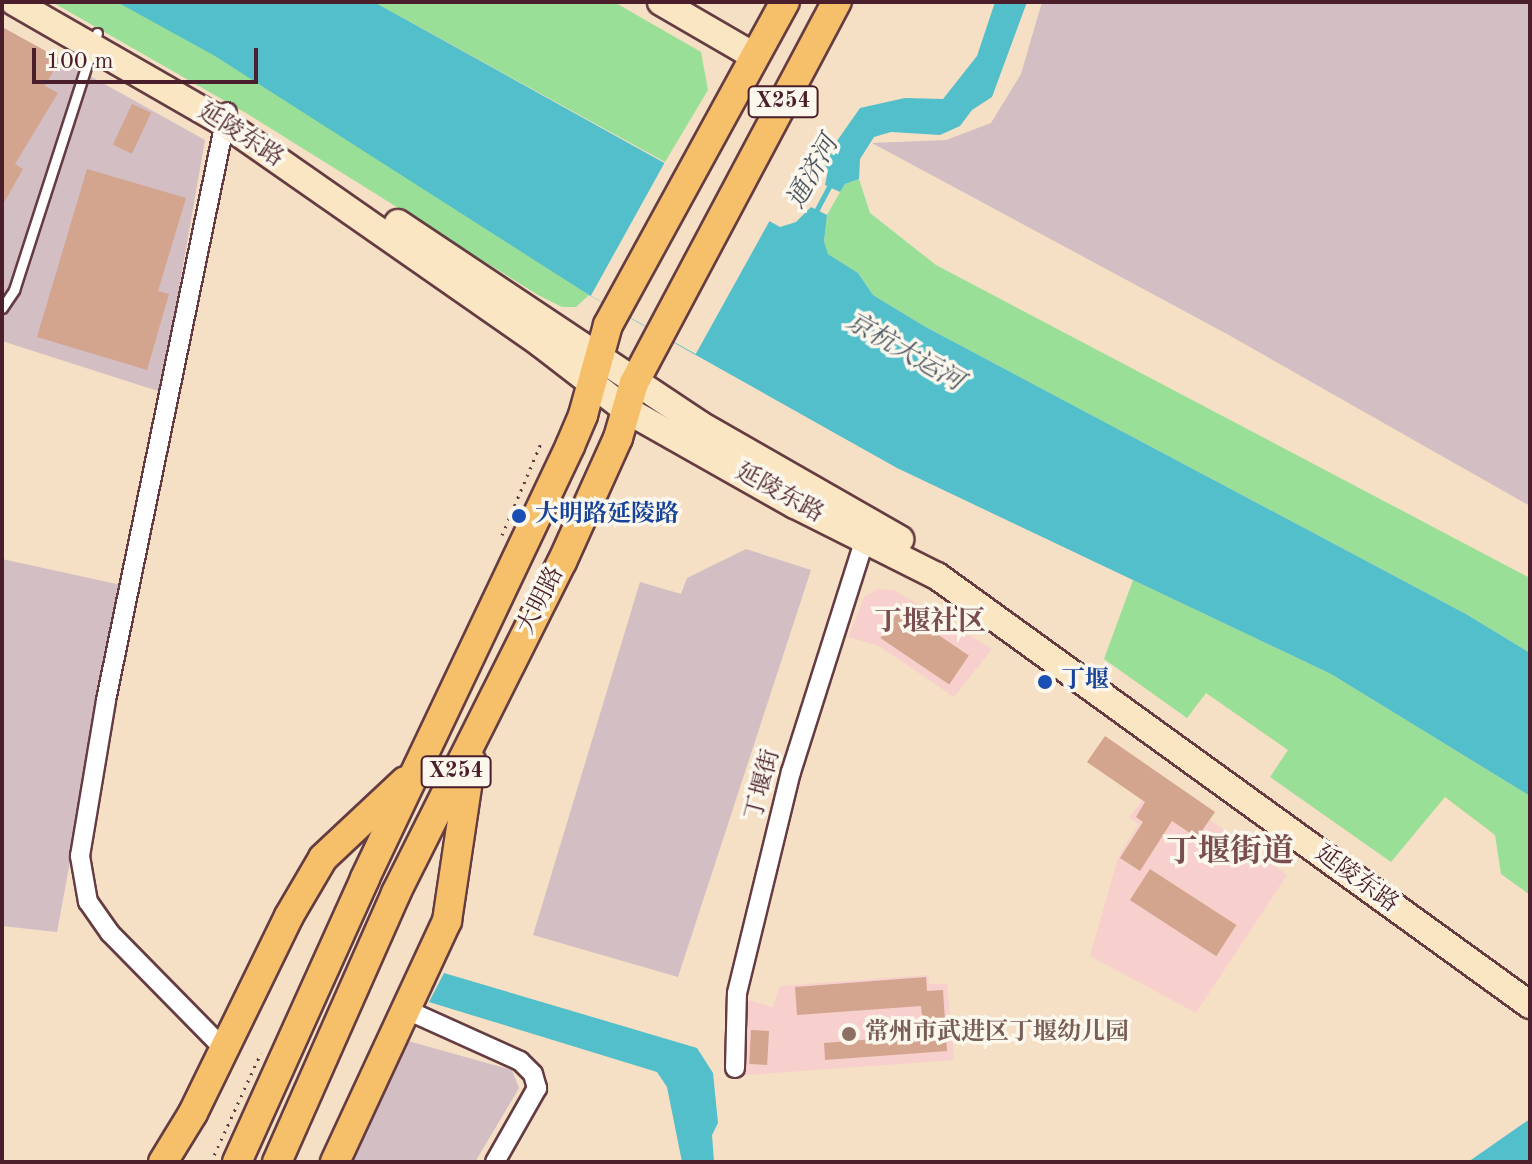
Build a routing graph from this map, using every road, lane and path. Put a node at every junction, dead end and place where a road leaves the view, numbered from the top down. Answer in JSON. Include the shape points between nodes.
{"nodes":[{"id":1,"x":14,"y":2,"type":"edge"},
{"id":2,"x":42,"y":2,"type":"edge"},
{"id":3,"x":661,"y":2,"type":"edge"},
{"id":4,"x":785,"y":2,"type":"edge"},
{"id":5,"x":837,"y":2,"type":"edge"},
{"id":6,"x":94,"y":38,"type":"junction"},
{"id":7,"x":754,"y":56,"type":"junction"},
{"id":8,"x":225,"y":116,"type":"junction"},
{"id":9,"x":2,"y":308,"type":"edge"},
{"id":10,"x":593,"y":371,"type":"junction"},
{"id":11,"x":630,"y":396,"type":"junction"},
{"id":12,"x":867,"y":530,"type":"junction"},
{"id":13,"x":476,"y":732,"type":"junction"},
{"id":14,"x":418,"y":770,"type":"junction"},
{"id":15,"x":1530,"y":990,"type":"edge"},
{"id":16,"x":1530,"y":1005,"type":"edge"},
{"id":17,"x":407,"y":1010,"type":"junction"},
{"id":18,"x":224,"y":1049,"type":"junction"},
{"id":19,"x":735,"y":1068,"type":"dead end"},
{"id":20,"x":163,"y":1162,"type":"edge"},
{"id":21,"x":237,"y":1162,"type":"edge"},
{"id":22,"x":277,"y":1162,"type":"edge"},
{"id":23,"x":335,"y":1162,"type":"edge"},
{"id":24,"x":495,"y":1162,"type":"edge"}],
"edges":[{"from":1,"to":6,"type":"main road","name":"延陵东路"},
{"from":2,"to":6,"type":"main road","name":"延陵东路"},
{"from":3,"to":7,"type":"main road"},
{"from":4,"to":7,"type":"main road","name":"大明路","number":"X254"},
{"from":5,"to":11,"type":"main road","name":"大明路","number":"X254"},
{"from":6,"to":8,"type":"main road","name":"延陵东路"},
{"from":6,"to":9,"type":"lane","via":[[14,290]]},
{"from":7,"to":10,"type":"main road","name":"大明路","number":"X254","via":[[608,325]]},
{"from":8,"to":10,"type":"main road","name":"延陵东路"},
{"from":8,"to":18,"type":"street","via":[[106,700],[80,856],[88,902],[110,933]]},
{"from":10,"to":11,"type":"main road","name":"延陵东路"},
{"from":10,"to":14,"type":"main road","name":"大明路","number":"X254","via":[[570,446]]},
{"from":11,"to":12,"type":"main road","name":"延陵东路","via":[[795,505]]},
{"from":11,"to":13,"type":"main road","name":"大明路","number":"X254","via":[[618,438],[562,562]]},
{"from":12,"to":15,"type":"main road","name":"延陵东路","via":[[986,593]]},
{"from":12,"to":16,"type":"main road","name":"延陵东路"},
{"from":12,"to":19,"type":"street","name":"丁堰街","via":[[791,772],[737,993]]},
{"from":13,"to":17,"type":"main road","via":[[447,921]]},
{"from":13,"to":22,"type":"main road","name":"大明路","number":"X254","via":[[396,893]]},
{"from":14,"to":18,"type":"main road","via":[[323,858]]},
{"from":14,"to":21,"type":"main road","name":"大明路","number":"X254"},
{"from":17,"to":23,"type":"main road"},
{"from":17,"to":24,"type":"street","via":[[520,1061],[533,1074],[537,1088]]},
{"from":18,"to":20,"type":"main road"}]}
